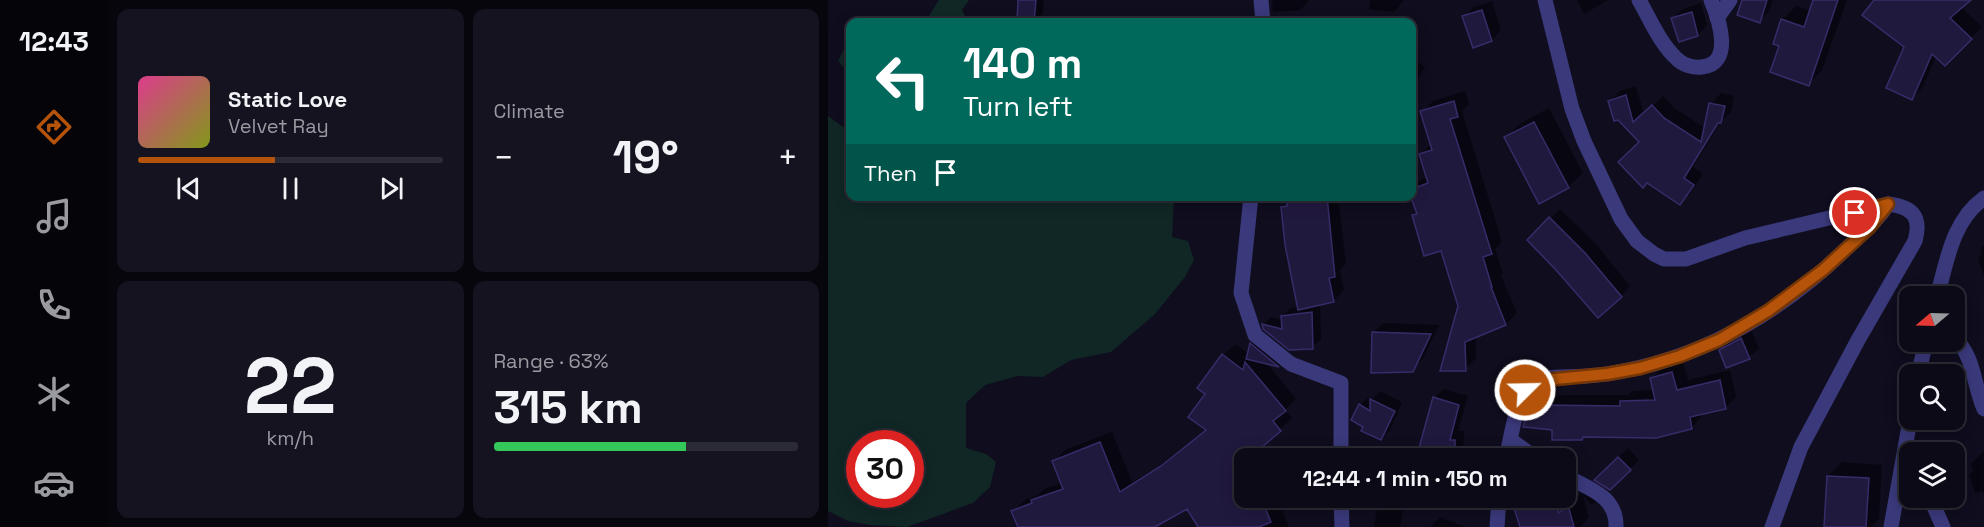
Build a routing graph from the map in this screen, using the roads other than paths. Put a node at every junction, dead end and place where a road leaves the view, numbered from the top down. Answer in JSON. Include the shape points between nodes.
{"nodes":[{"id":1,"x":1261,"y":0,"type":"edge"},
{"id":2,"x":1545,"y":0,"type":"edge"},
{"id":3,"x":1638,"y":0,"type":"edge"},
{"id":4,"x":1711,"y":0,"type":"edge"},
{"id":5,"x":1730,"y":0,"type":"edge"},
{"id":6,"x":1263,"y":18,"type":"edge"},
{"id":7,"x":1717,"y":18,"type":"junction"},
{"id":8,"x":1984,"y":198,"type":"edge"},
{"id":9,"x":1250,"y":201,"type":"edge"},
{"id":10,"x":1888,"y":204,"type":"junction"},
{"id":11,"x":1940,"y":286,"type":"edge"},
{"id":12,"x":1965,"y":351,"type":"edge"},
{"id":13,"x":1984,"y":409,"type":"edge"},
{"id":14,"x":1511,"y":440,"type":"junction"},
{"id":15,"x":1341,"y":448,"type":"edge"},
{"id":16,"x":1509,"y":448,"type":"edge"},
{"id":17,"x":1522,"y":448,"type":"edge"},
{"id":18,"x":1576,"y":481,"type":"edge"},
{"id":19,"x":1899,"y":506,"type":"edge"},
{"id":20,"x":1341,"y":508,"type":"edge"},
{"id":21,"x":1498,"y":508,"type":"edge"},
{"id":22,"x":1935,"y":508,"type":"edge"},
{"id":23,"x":1342,"y":527,"type":"edge"},
{"id":24,"x":1497,"y":527,"type":"edge"},
{"id":25,"x":1616,"y":527,"type":"edge"},
{"id":26,"x":1772,"y":527,"type":"edge"},
{"id":27,"x":1891,"y":527,"type":"edge"},
{"id":28,"x":1943,"y":527,"type":"edge"}],
"edges":[{"from":1,"to":6,"type":"street"},
{"from":2,"to":10,"type":"street","via":[[1572,109],[1584,141],[1621,219],[1637,241],[1654,254],[1664,259],[1686,259],[1745,238]]},
{"from":3,"to":7,"type":"street","via":[[1668,50],[1677,60],[1693,67],[1710,66],[1721,56]]},
{"from":4,"to":7,"type":"street"},
{"from":5,"to":7,"type":"street"},
{"from":8,"to":11,"type":"street","via":[[1959,226]]},
{"from":9,"to":15,"type":"street","via":[[1241,293],[1255,335],[1291,364],[1341,383]]},
{"from":10,"to":14,"type":"street","via":[[1869,228],[1823,270],[1768,311],[1719,340],[1640,368],[1534,381],[1525,390]]},
{"from":10,"to":26,"type":"street","via":[[1914,213],[1918,230],[1915,241],[1802,447]]},
{"from":12,"to":13,"type":"street"},
{"from":14,"to":16,"type":"street"},
{"from":14,"to":17,"type":"street"},
{"from":18,"to":25,"type":"street","via":[[1600,494],[1611,506]]},
{"from":19,"to":27,"type":"street"},
{"from":20,"to":23,"type":"street"},
{"from":21,"to":24,"type":"street"},
{"from":22,"to":28,"type":"street"}]}
